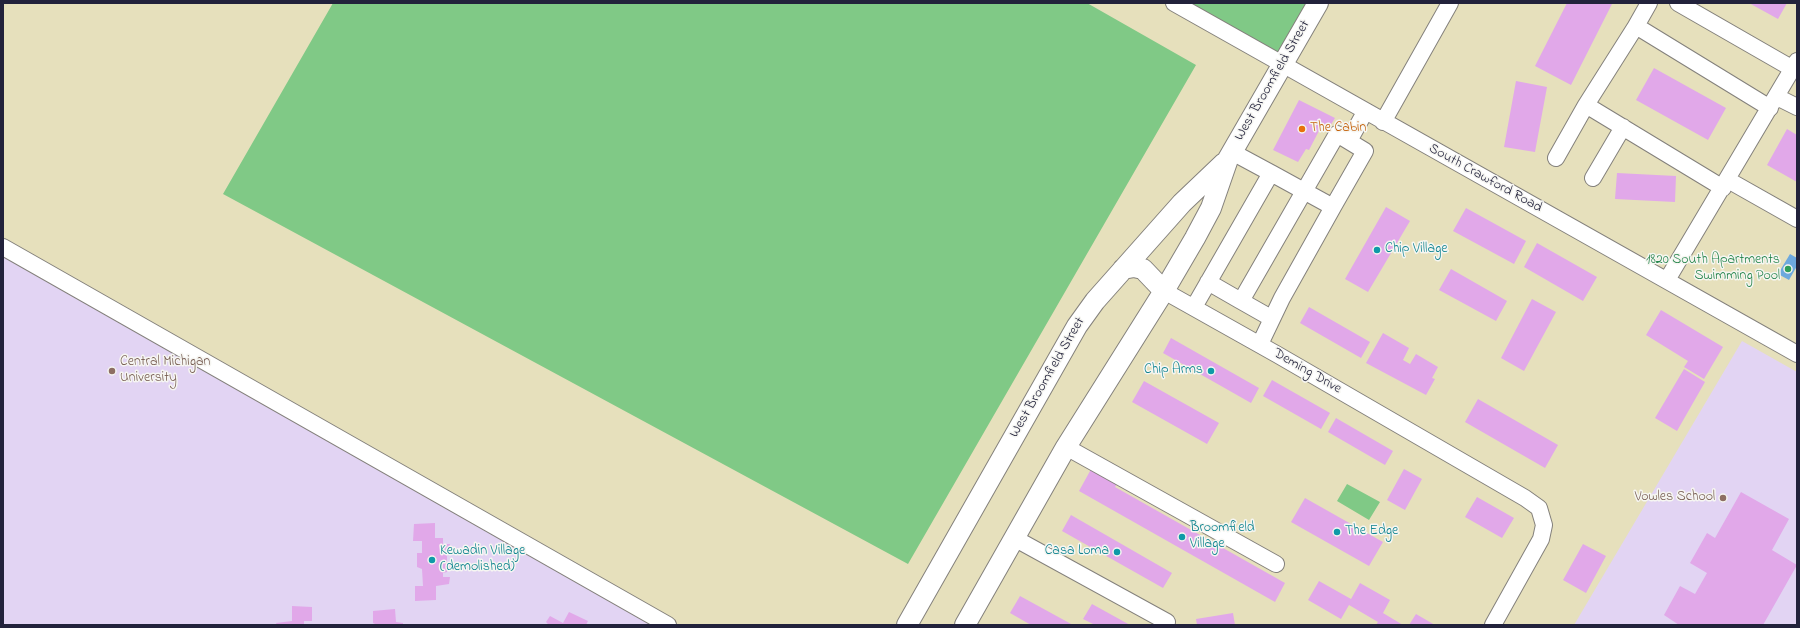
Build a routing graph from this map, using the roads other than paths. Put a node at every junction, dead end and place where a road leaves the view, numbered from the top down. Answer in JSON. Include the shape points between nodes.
{"nodes":[{"id":1,"x":1174,"y":3,"type":"edge"},
{"id":2,"x":1318,"y":3,"type":"edge"},
{"id":3,"x":1450,"y":3,"type":"edge"},
{"id":4,"x":1649,"y":3,"type":"edge"},
{"id":5,"x":1678,"y":3,"type":"edge"},
{"id":6,"x":1636,"y":26,"type":"junction"},
{"id":7,"x":1282,"y":65,"type":"junction"},
{"id":8,"x":1795,"y":65,"type":"edge"},
{"id":9,"x":1774,"y":103,"type":"junction"},
{"id":10,"x":1586,"y":105,"type":"junction"},
{"id":11,"x":1797,"y":107,"type":"edge"},
{"id":12,"x":1365,"y":112,"type":"junction"},
{"id":13,"x":1383,"y":122,"type":"junction"},
{"id":14,"x":1622,"y":127,"type":"junction"},
{"id":15,"x":1349,"y":141,"type":"junction"},
{"id":16,"x":1230,"y":155,"type":"junction"},
{"id":17,"x":1556,"y":158,"type":"dead end"},
{"id":18,"x":1271,"y":173,"type":"junction"},
{"id":19,"x":1593,"y":178,"type":"dead end"},
{"id":20,"x":1726,"y":184,"type":"junction"},
{"id":21,"x":1304,"y":191,"type":"junction"},
{"id":22,"x":1333,"y":207,"type":"junction"},
{"id":23,"x":1797,"y":219,"type":"edge"},
{"id":24,"x":3,"y":247,"type":"edge"},
{"id":25,"x":1123,"y":269,"type":"junction"},
{"id":26,"x":1667,"y":280,"type":"junction"},
{"id":27,"x":1208,"y":282,"type":"junction"},
{"id":28,"x":1164,"y":291,"type":"junction"},
{"id":29,"x":1241,"y":301,"type":"junction"},
{"id":30,"x":1194,"y":307,"type":"junction"},
{"id":31,"x":1271,"y":318,"type":"junction"},
{"id":32,"x":1260,"y":344,"type":"junction"},
{"id":33,"x":1797,"y":354,"type":"edge"},
{"id":34,"x":1066,"y":447,"type":"junction"},
{"id":35,"x":1014,"y":538,"type":"junction"},
{"id":36,"x":1276,"y":564,"type":"dead end"},
{"id":37,"x":1167,"y":622,"type":"dead end"},
{"id":38,"x":668,"y":625,"type":"edge"},
{"id":39,"x":907,"y":625,"type":"edge"},
{"id":40,"x":965,"y":625,"type":"edge"},
{"id":41,"x":1493,"y":625,"type":"edge"}],
"edges":[{"from":1,"to":7,"type":"street","name":"South Crawford Road"},
{"from":2,"to":7,"type":"main road","name":"West Broomfield Street"},
{"from":3,"to":13,"type":"street"},
{"from":4,"to":6,"type":"street"},
{"from":5,"to":8,"type":"street"},
{"from":6,"to":9,"type":"street"},
{"from":6,"to":10,"type":"street"},
{"from":7,"to":12,"type":"street","name":"South Crawford Road"},
{"from":7,"to":16,"type":"main road","name":"West Broomfield Street"},
{"from":8,"to":9,"type":"street"},
{"from":9,"to":11,"type":"street"},
{"from":9,"to":20,"type":"street"},
{"from":10,"to":14,"type":"street"},
{"from":10,"to":17,"type":"street"},
{"from":12,"to":13,"type":"street","name":"South Crawford Road"},
{"from":12,"to":15,"type":"street"},
{"from":13,"to":26,"type":"street","name":"South Crawford Road"},
{"from":14,"to":19,"type":"street"},
{"from":14,"to":20,"type":"street"},
{"from":15,"to":21,"type":"street","via":[[1337,134]]},
{"from":15,"to":22,"type":"street","via":[[1365,151]]},
{"from":16,"to":18,"type":"street"},
{"from":16,"to":25,"type":"main road","name":"West Broomfield Street"},
{"from":16,"to":28,"type":"main road","name":"West Broomfield Street","via":[[1206,219]]},
{"from":18,"to":21,"type":"street"},
{"from":18,"to":27,"type":"street"},
{"from":20,"to":23,"type":"street"},
{"from":20,"to":26,"type":"street"},
{"from":21,"to":22,"type":"street"},
{"from":21,"to":29,"type":"street"},
{"from":22,"to":31,"type":"street"},
{"from":24,"to":38,"type":"street"},
{"from":25,"to":28,"type":"main road","via":[[1134,266],[1143,269]]},
{"from":25,"to":39,"type":"main road","name":"West Broomfield Street","via":[[1077,326]]},
{"from":26,"to":33,"type":"street","name":"South Crawford Road"},
{"from":27,"to":29,"type":"street"},
{"from":27,"to":30,"type":"street"},
{"from":28,"to":30,"type":"street","name":"Deming Drive"},
{"from":28,"to":34,"type":"main road","name":"West Broomfield Street"},
{"from":29,"to":31,"type":"street"},
{"from":30,"to":32,"type":"street","name":"Deming Drive"},
{"from":31,"to":32,"type":"street"},
{"from":32,"to":41,"type":"street","name":"Deming Drive","via":[[1525,498],[1538,508],[1544,525],[1541,539]]},
{"from":34,"to":35,"type":"main road","name":"West Broomfield Street"},
{"from":34,"to":36,"type":"street"},
{"from":35,"to":37,"type":"street"},
{"from":35,"to":40,"type":"main road","name":"West Broomfield Street"}]}
